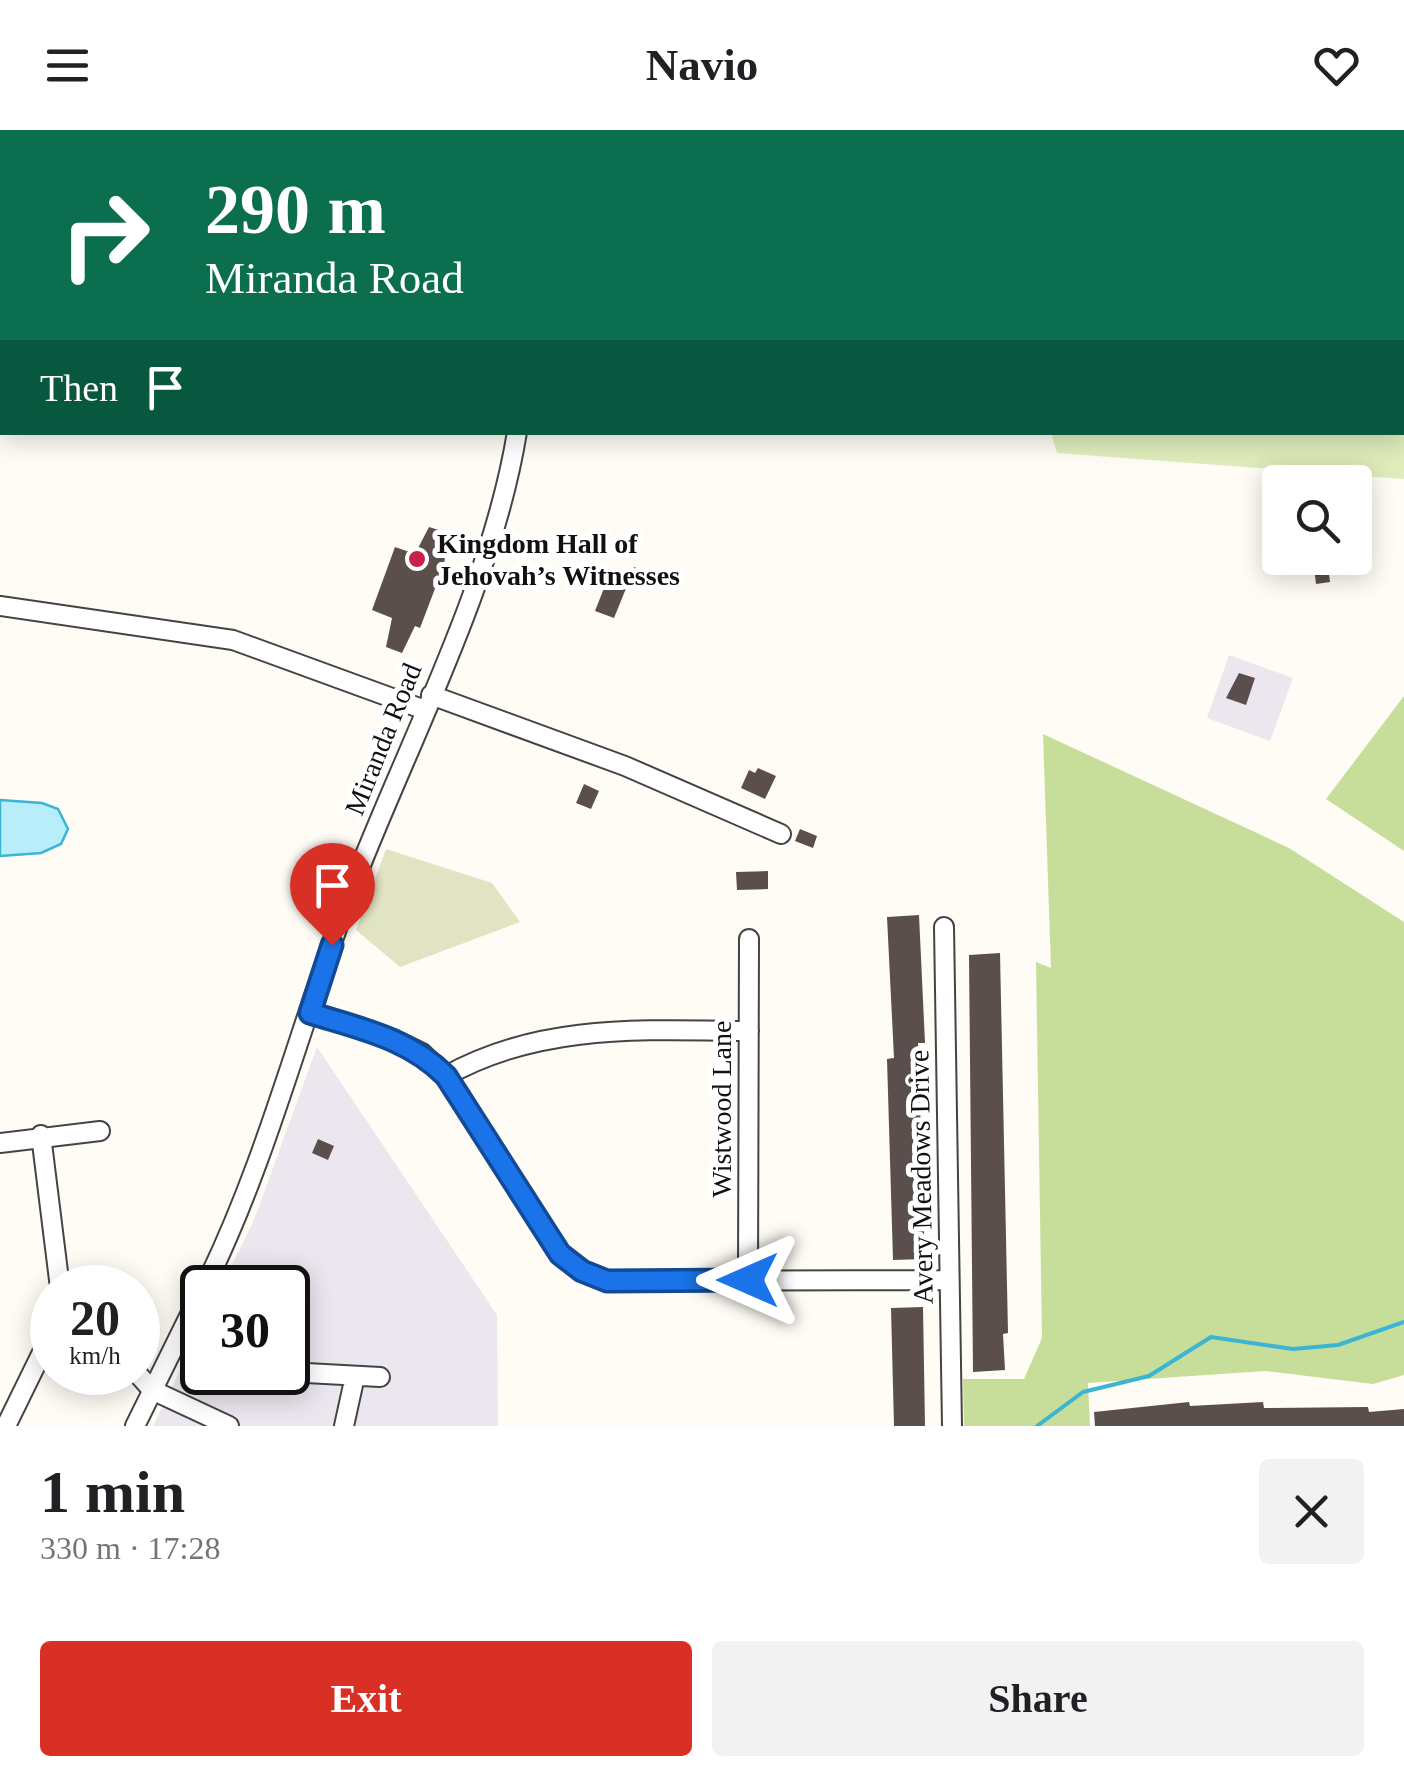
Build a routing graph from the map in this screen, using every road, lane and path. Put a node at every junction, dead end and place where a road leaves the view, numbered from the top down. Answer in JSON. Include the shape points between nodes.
{"nodes":[{"id":1,"x":516,"y":435,"type":"edge"},
{"id":2,"x":0,"y":606,"type":"edge"},
{"id":3,"x":428,"y":702,"type":"junction"},
{"id":4,"x":781,"y":834,"type":"dead end"},
{"id":5,"x":944,"y":927,"type":"dead end"},
{"id":6,"x":749,"y":939,"type":"dead end"},
{"id":7,"x":310,"y":1013,"type":"junction"},
{"id":8,"x":749,"y":1032,"type":"junction"},
{"id":9,"x":446,"y":1076,"type":"junction"},
{"id":10,"x":100,"y":1131,"type":"dead end"},
{"id":11,"x":41,"y":1135,"type":"junction"},
{"id":12,"x":0,"y":1142,"type":"edge"},
{"id":13,"x":57,"y":1265,"type":"edge"},
{"id":14,"x":214,"y":1265,"type":"edge"},
{"id":15,"x":748,"y":1280,"type":"junction"},
{"id":16,"x":949,"y":1280,"type":"junction"},
{"id":17,"x":180,"y":1334,"type":"edge"},
{"id":18,"x":310,"y":1373,"type":"edge"},
{"id":19,"x":160,"y":1374,"type":"edge"},
{"id":20,"x":355,"y":1376,"type":"junction"},
{"id":21,"x":30,"y":1377,"type":"edge"},
{"id":22,"x":380,"y":1377,"type":"dead end"},
{"id":23,"x":160,"y":1394,"type":"edge"},
{"id":24,"x":150,"y":1395,"type":"edge"},
{"id":25,"x":6,"y":1426,"type":"edge"},
{"id":26,"x":135,"y":1426,"type":"edge"},
{"id":27,"x":229,"y":1426,"type":"edge"},
{"id":28,"x":344,"y":1426,"type":"edge"},
{"id":29,"x":952,"y":1426,"type":"edge"}],
"edges":[{"from":1,"to":3,"type":"street","name":"Miranda Road","via":[[490,538]]},
{"from":2,"to":3,"type":"street","via":[[233,640]]},
{"from":3,"to":4,"type":"street","via":[[625,766]]},
{"from":3,"to":7,"type":"street","name":"Miranda Road","via":[[357,875]]},
{"from":5,"to":16,"type":"street","name":"Avery Meadows Drive"},
{"from":6,"to":8,"type":"street","name":"Wistwood Lane"},
{"from":7,"to":9,"type":"street","via":[[393,1039],[422,1053]]},
{"from":7,"to":14,"type":"street","name":"Miranda Road","via":[[253,1181]]},
{"from":8,"to":9,"type":"street","via":[[566,1035],[474,1061]]},
{"from":8,"to":15,"type":"street","name":"Wistwood Lane"},
{"from":9,"to":15,"type":"street","via":[[560,1254],[582,1271],[607,1281]]},
{"from":10,"to":11,"type":"street"},
{"from":11,"to":12,"type":"street"},
{"from":11,"to":13,"type":"street"},
{"from":15,"to":16,"type":"street"},
{"from":16,"to":29,"type":"street","name":"Avery Meadows Drive"},
{"from":17,"to":19,"type":"street","name":"Miranda Road"},
{"from":18,"to":20,"type":"street"},
{"from":20,"to":22,"type":"street"},
{"from":20,"to":28,"type":"street"},
{"from":21,"to":25,"type":"street"},
{"from":23,"to":27,"type":"street"},
{"from":24,"to":26,"type":"street","name":"Miranda Road"}]}
